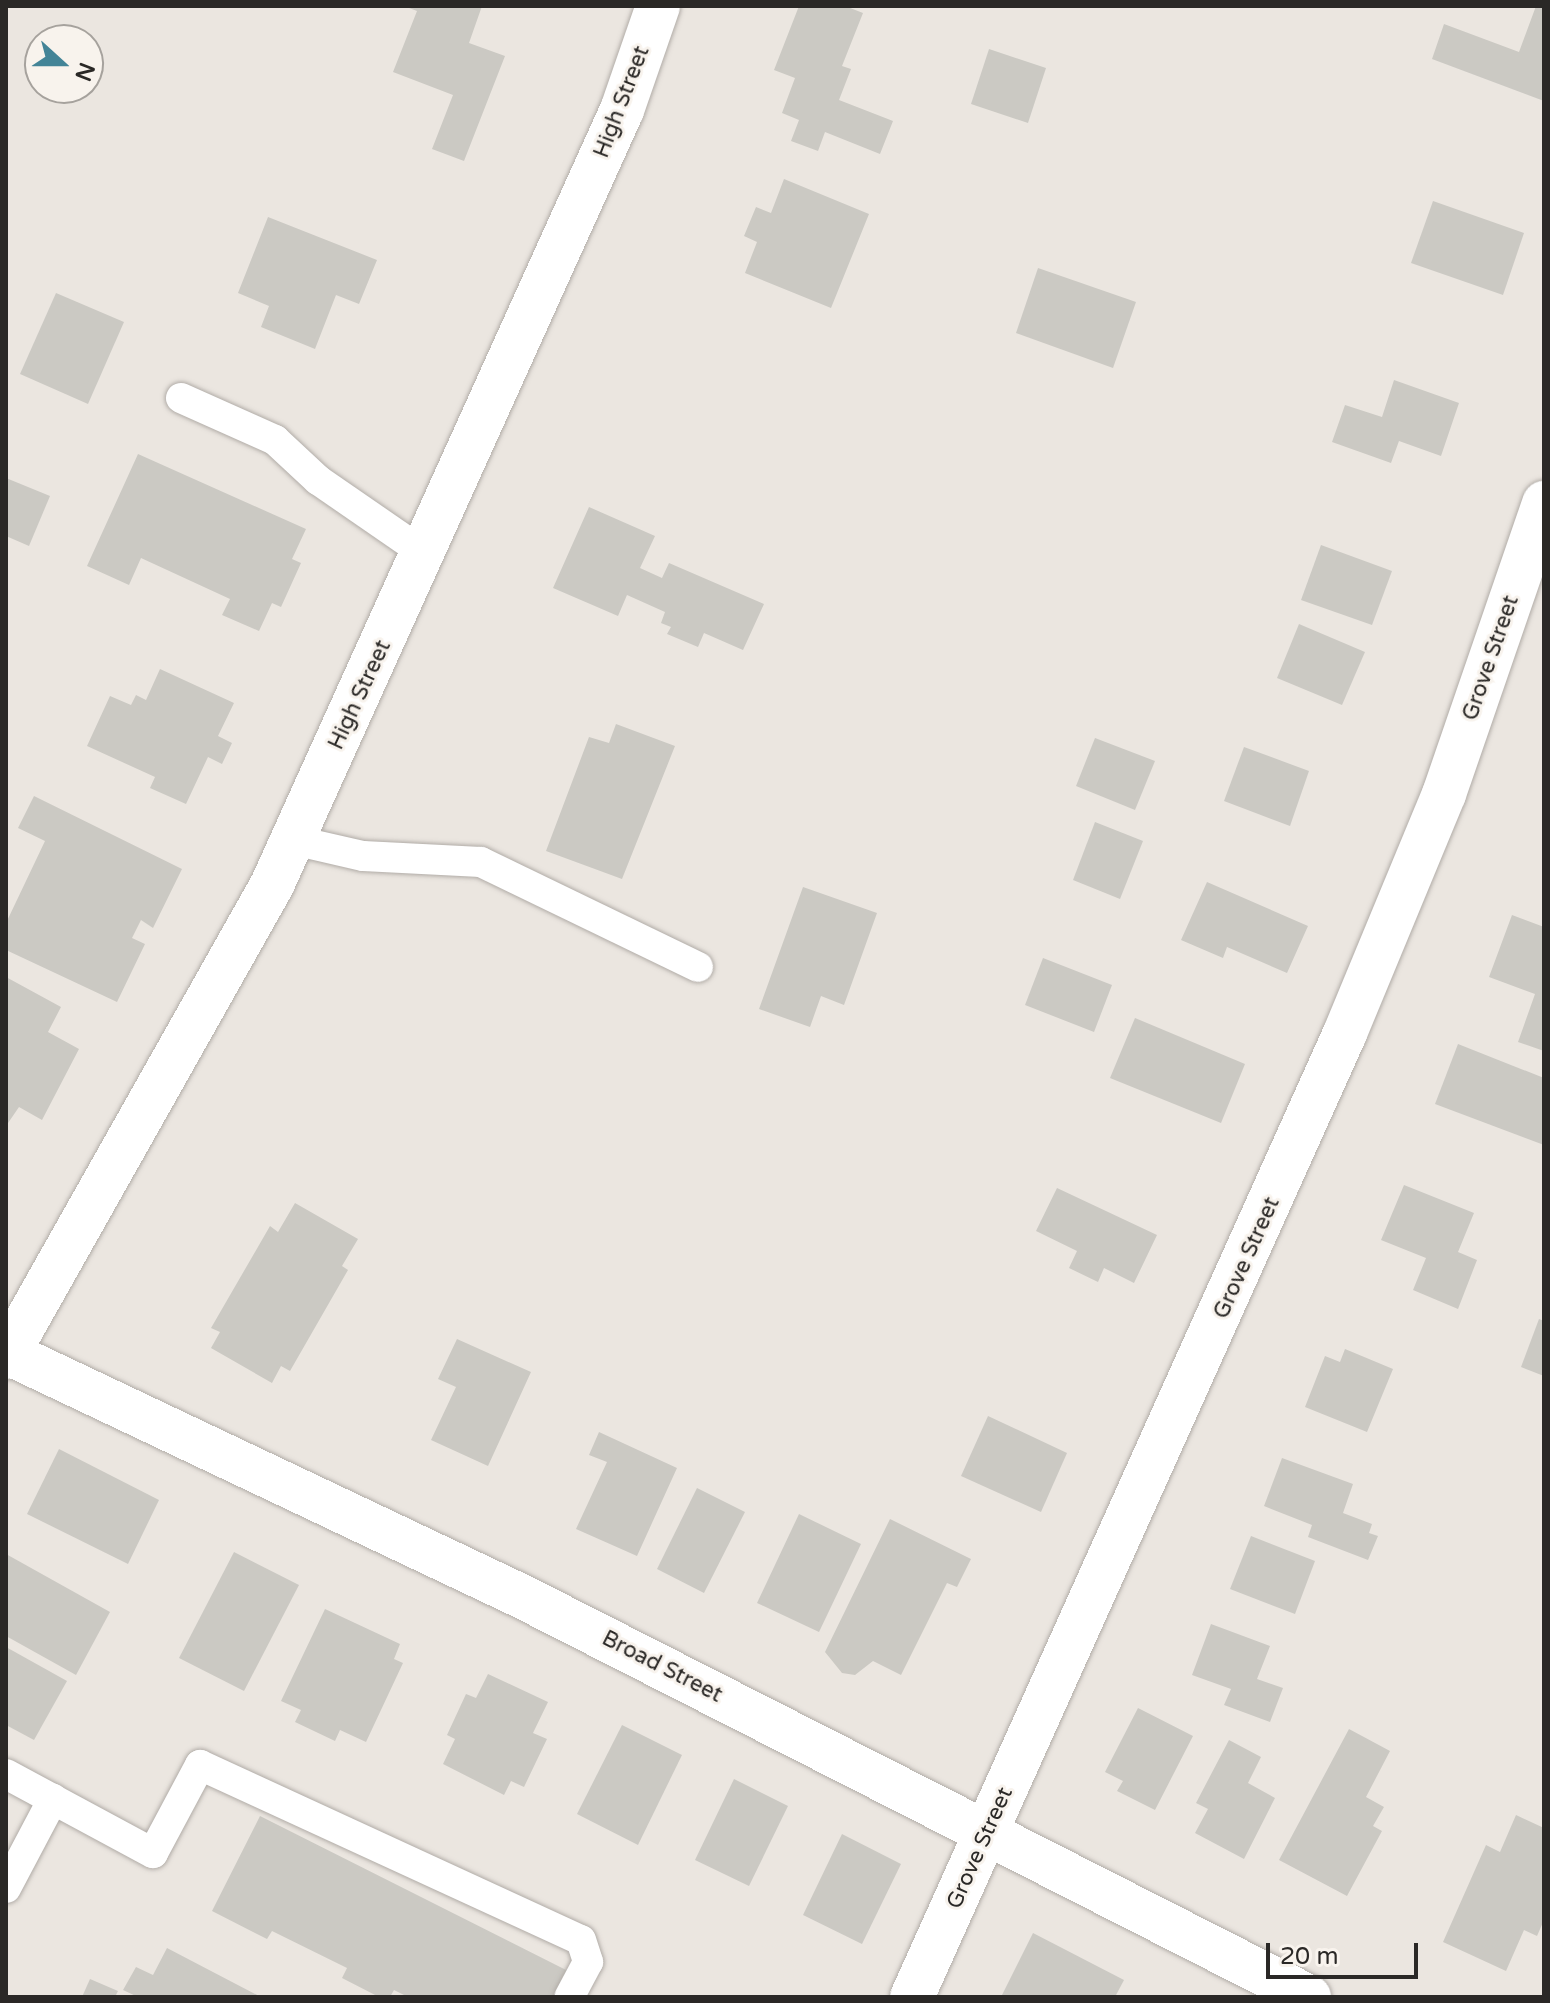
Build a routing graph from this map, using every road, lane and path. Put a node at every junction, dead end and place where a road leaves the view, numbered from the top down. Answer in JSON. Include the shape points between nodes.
{"nodes":[{"id":1,"x":658,"y":6,"type":"edge"},
{"id":2,"x":181,"y":398,"type":"dead end"},
{"id":3,"x":1544,"y":503,"type":"edge"},
{"id":4,"x":424,"y":553,"type":"junction"},
{"id":5,"x":293,"y":840,"type":"junction"},
{"id":6,"x":698,"y":967,"type":"dead end"},
{"id":7,"x":7,"y":1355,"type":"edge"},
{"id":8,"x":6,"y":1774,"type":"edge"},
{"id":9,"x":53,"y":1799,"type":"junction"},
{"id":10,"x":987,"y":1832,"type":"junction"},
{"id":11,"x":6,"y":1888,"type":"edge"},
{"id":12,"x":569,"y":1997,"type":"edge"},
{"id":13,"x":912,"y":1997,"type":"edge"},
{"id":14,"x":1309,"y":1997,"type":"edge"}],
"edges":[{"from":1,"to":4,"type":"street","name":"High Street","via":[[622,110]]},
{"from":2,"to":4,"type":"lane","via":[[275,440],[318,480]]},
{"from":3,"to":10,"type":"street","name":"Grove Street","via":[[1444,794],[1345,1033]]},
{"from":4,"to":5,"type":"street","name":"High Street"},
{"from":5,"to":6,"type":"lane","via":[[363,856],[481,862]]},
{"from":5,"to":7,"type":"street","name":"High Street"},
{"from":7,"to":10,"type":"street","name":"Broad Street","via":[[523,1597]]},
{"from":8,"to":9,"type":"lane"},
{"from":9,"to":11,"type":"lane"},
{"from":9,"to":12,"type":"lane","via":[[153,1853],[200,1765],[581,1940],[588,1962]]},
{"from":10,"to":13,"type":"street","name":"Grove Street"},
{"from":10,"to":14,"type":"street","name":"Broad Street"}]}
